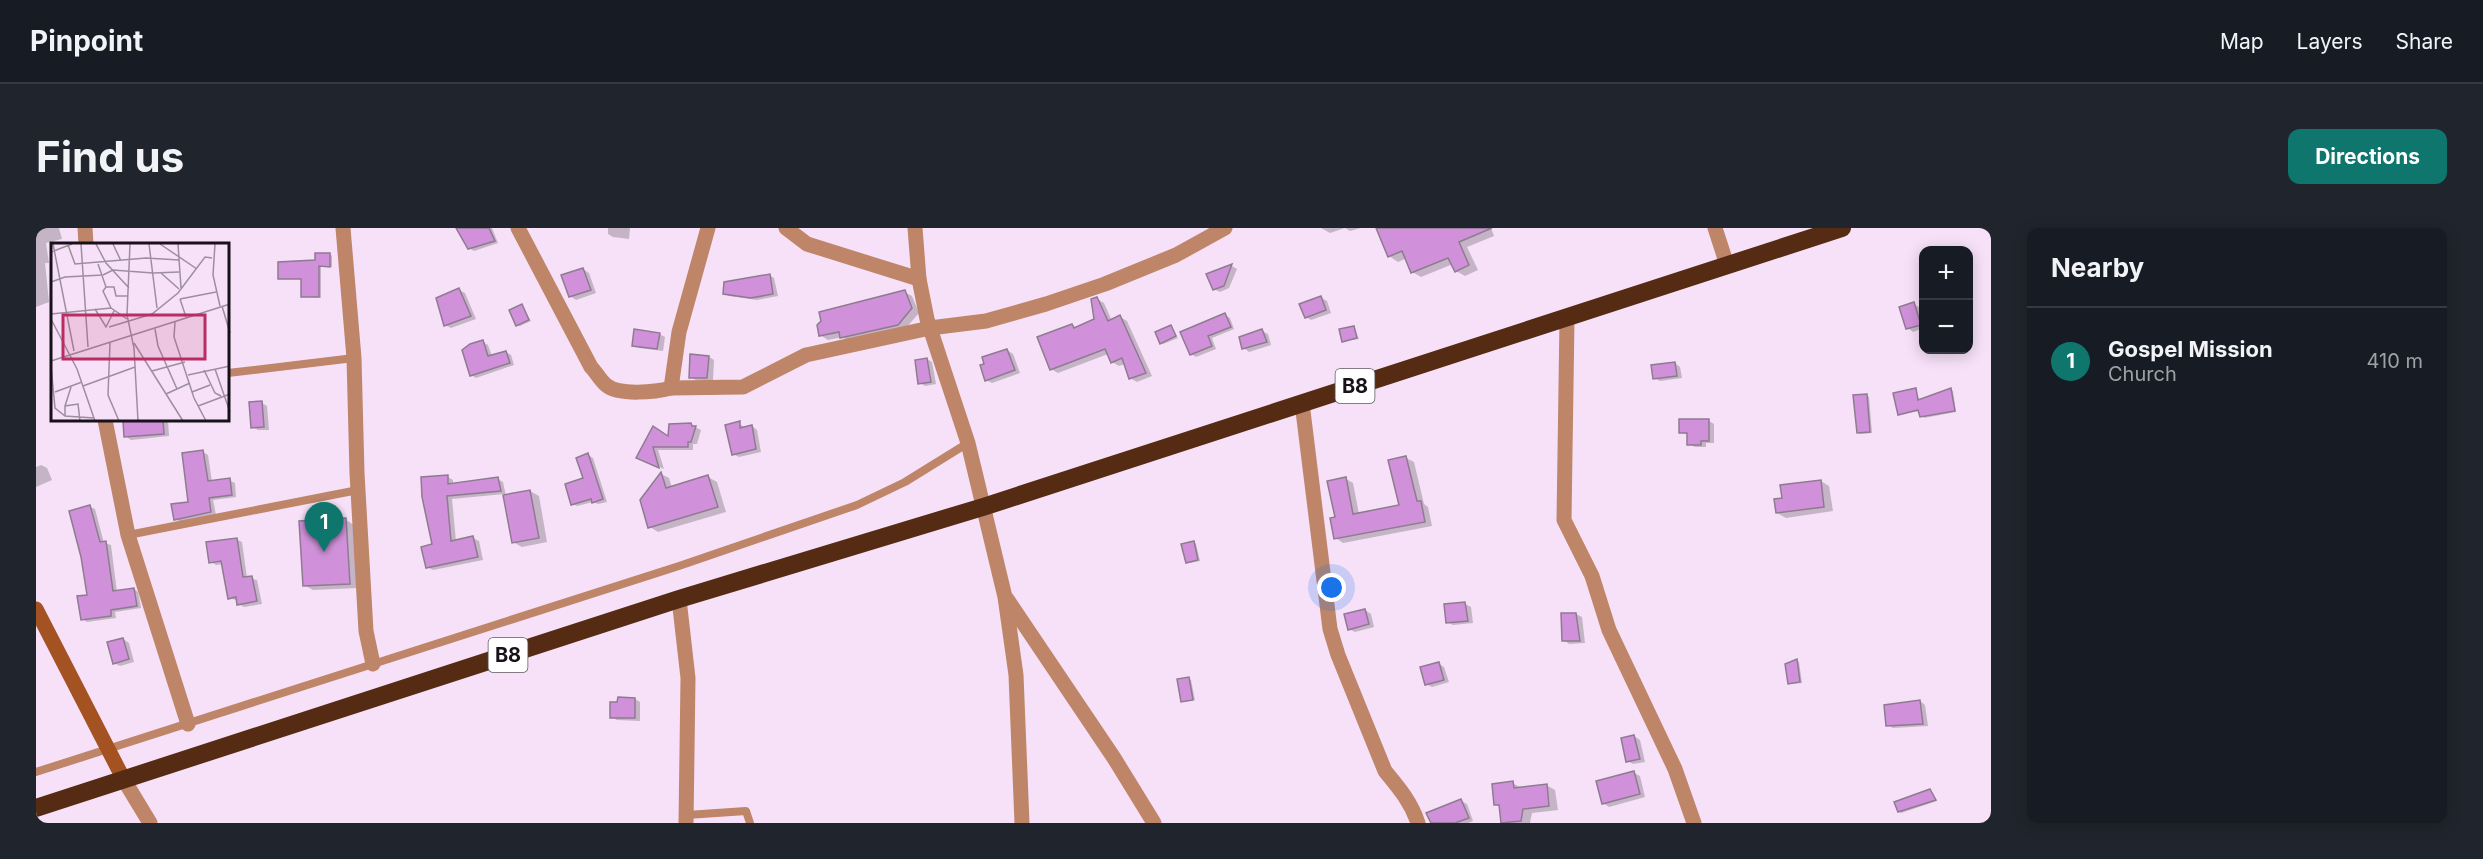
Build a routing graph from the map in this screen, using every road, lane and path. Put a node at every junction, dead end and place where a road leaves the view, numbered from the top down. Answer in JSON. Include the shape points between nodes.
{"nodes":[{"id":1,"x":85,"y":228,"type":"edge"},
{"id":2,"x":344,"y":228,"type":"edge"},
{"id":3,"x":518,"y":228,"type":"edge"},
{"id":4,"x":708,"y":228,"type":"edge"},
{"id":5,"x":786,"y":228,"type":"edge"},
{"id":6,"x":915,"y":228,"type":"edge"},
{"id":7,"x":1225,"y":228,"type":"edge"},
{"id":8,"x":1715,"y":228,"type":"edge"},
{"id":9,"x":1842,"y":228,"type":"edge"},
{"id":10,"x":86,"y":243,"type":"edge"},
{"id":11,"x":1727,"y":265,"type":"junction"},
{"id":12,"x":919,"y":279,"type":"junction"},
{"id":13,"x":1567,"y":319,"type":"junction"},
{"id":14,"x":930,"y":328,"type":"junction"},
{"id":15,"x":354,"y":358,"type":"junction"},
{"id":16,"x":230,"y":373,"type":"edge"},
{"id":17,"x":671,"y":388,"type":"junction"},
{"id":18,"x":1302,"y":403,"type":"junction"},
{"id":19,"x":105,"y":422,"type":"edge"},
{"id":20,"x":968,"y":443,"type":"junction"},
{"id":21,"x":358,"y":490,"type":"junction"},
{"id":22,"x":983,"y":507,"type":"junction"},
{"id":23,"x":128,"y":535,"type":"junction"},
{"id":24,"x":1005,"y":597,"type":"junction"},
{"id":25,"x":679,"y":599,"type":"junction"},
{"id":26,"x":36,"y":609,"type":"edge"},
{"id":27,"x":373,"y":664,"type":"junction"},
{"id":28,"x":188,"y":724,"type":"junction"},
{"id":29,"x":108,"y":750,"type":"junction"},
{"id":30,"x":36,"y":772,"type":"edge"},
{"id":31,"x":124,"y":780,"type":"junction"},
{"id":32,"x":36,"y":808,"type":"edge"},
{"id":33,"x":687,"y":819,"type":"edge"},
{"id":34,"x":150,"y":823,"type":"edge"},
{"id":35,"x":750,"y":823,"type":"edge"},
{"id":36,"x":1022,"y":823,"type":"edge"},
{"id":37,"x":1154,"y":823,"type":"edge"},
{"id":38,"x":1418,"y":823,"type":"edge"},
{"id":39,"x":1694,"y":823,"type":"edge"}],
"edges":[{"from":1,"to":10,"type":"street"},
{"from":2,"to":15,"type":"street"},
{"from":3,"to":17,"type":"street","via":[[591,367],[606,386],[656,392]]},
{"from":4,"to":17,"type":"street","via":[[679,332]]},
{"from":5,"to":12,"type":"street","via":[[818,249]]},
{"from":6,"to":12,"type":"street"},
{"from":7,"to":14,"type":"street","via":[[1176,255],[1105,284],[987,321]]},
{"from":8,"to":11,"type":"street"},
{"from":9,"to":11,"type":"highway","number":"B8"},
{"from":11,"to":13,"type":"highway","number":"B8"},
{"from":12,"to":14,"type":"street"},
{"from":13,"to":18,"type":"highway","number":"B8"},
{"from":13,"to":39,"type":"street","via":[[1564,520],[1592,576],[1609,630],[1675,769]]},
{"from":14,"to":17,"type":"street","via":[[806,356],[743,387]]},
{"from":14,"to":20,"type":"street"},
{"from":15,"to":16,"type":"lane"},
{"from":15,"to":21,"type":"street"},
{"from":18,"to":22,"type":"highway","number":"B8"},
{"from":18,"to":38,"type":"street","via":[[1333,638],[1385,771],[1413,809]]},
{"from":19,"to":23,"type":"street"},
{"from":20,"to":22,"type":"street"},
{"from":20,"to":27,"type":"lane","via":[[905,482],[857,504]]},
{"from":21,"to":23,"type":"lane"},
{"from":21,"to":27,"type":"street","via":[[367,642]]},
{"from":22,"to":24,"type":"street"},
{"from":22,"to":25,"type":"highway","number":"B8"},
{"from":23,"to":28,"type":"street"},
{"from":24,"to":36,"type":"street","via":[[1016,675]]},
{"from":24,"to":37,"type":"street"},
{"from":25,"to":31,"type":"highway","number":"B8"},
{"from":25,"to":33,"type":"street","via":[[688,678]]},
{"from":26,"to":29,"type":"street"},
{"from":27,"to":28,"type":"lane"},
{"from":28,"to":29,"type":"lane"},
{"from":29,"to":30,"type":"lane"},
{"from":29,"to":31,"type":"street"},
{"from":31,"to":32,"type":"highway","number":"B8"},
{"from":31,"to":34,"type":"street"},
{"from":33,"to":35,"type":"lane","via":[[746,811]]}]}
